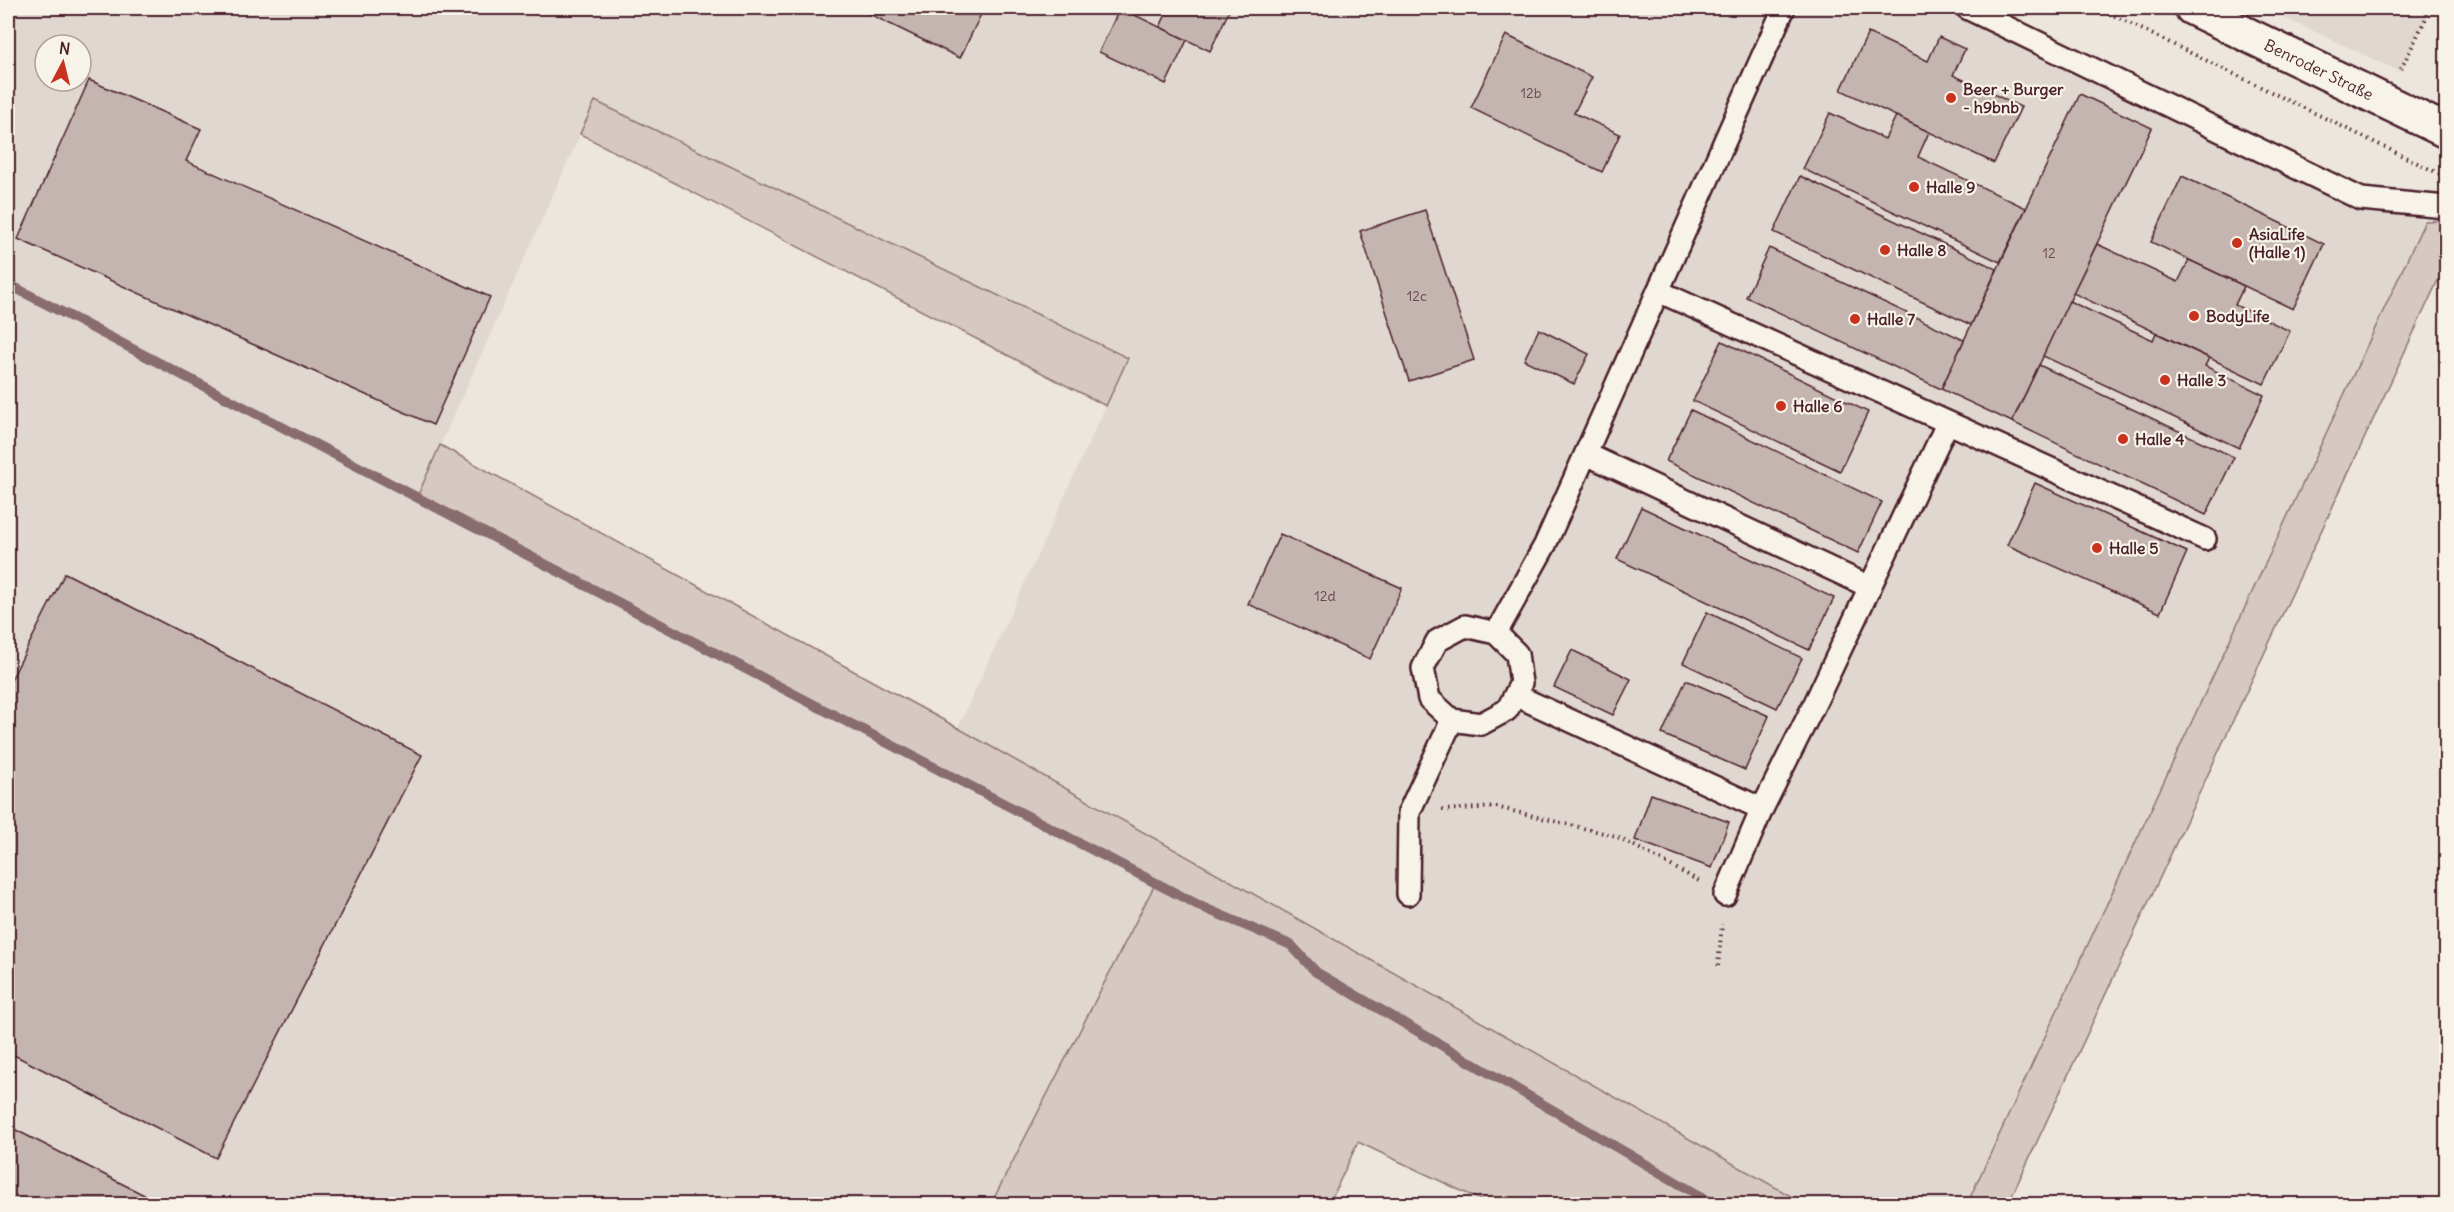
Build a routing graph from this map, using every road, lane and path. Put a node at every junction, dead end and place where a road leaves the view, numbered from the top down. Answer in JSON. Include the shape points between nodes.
{"nodes":[{"id":1,"x":1784,"y":8,"type":"edge"},
{"id":2,"x":1966,"y":8,"type":"edge"},
{"id":3,"x":2098,"y":8,"type":"edge"},
{"id":4,"x":2192,"y":8,"type":"edge"},
{"id":5,"x":2431,"y":8,"type":"edge"},
{"id":6,"x":2386,"y":100,"type":"junction"},
{"id":7,"x":2446,"y":131,"type":"edge"},
{"id":8,"x":2446,"y":177,"type":"edge"},
{"id":9,"x":2446,"y":207,"type":"edge"},
{"id":10,"x":1658,"y":291,"type":"junction"},
{"id":11,"x":1947,"y":424,"type":"junction"},
{"id":12,"x":1586,"y":454,"type":"junction"},
{"id":13,"x":2205,"y":539,"type":"dead end"},
{"id":14,"x":1870,"y":587,"type":"junction"},
{"id":15,"x":1496,"y":633,"type":"junction"},
{"id":16,"x":1515,"y":695,"type":"junction"},
{"id":17,"x":1452,"y":720,"type":"junction"},
{"id":18,"x":1762,"y":809,"type":"junction"},
{"id":19,"x":1409,"y":812,"type":"junction"},
{"id":20,"x":1408,"y":894,"type":"dead end"},
{"id":21,"x":1725,"y":895,"type":"junction"},
{"id":22,"x":1718,"y":966,"type":"dead end"}],
"edges":[{"from":1,"to":10,"type":"lane"},
{"from":2,"to":9,"type":"lane","via":[[2361,199]]},
{"from":3,"to":8,"type":"path"},
{"from":4,"to":6,"type":"street","name":"Benroder Straße"},
{"from":5,"to":6,"type":"path"},
{"from":6,"to":7,"type":"street","name":"Benroder Straße"},
{"from":10,"to":11,"type":"lane"},
{"from":10,"to":12,"type":"lane"},
{"from":11,"to":13,"type":"lane"},
{"from":11,"to":14,"type":"lane"},
{"from":12,"to":14,"type":"lane"},
{"from":12,"to":15,"type":"lane","via":[[1545,545]]},
{"from":14,"to":18,"type":"lane"},
{"from":15,"to":16,"type":"lane","via":[[1517,654],[1521,683]]},
{"from":15,"to":17,"type":"lane","via":[[1466,627],[1437,640],[1423,668],[1429,699]]},
{"from":16,"to":17,"type":"lane","via":[[1507,710],[1481,724]]},
{"from":16,"to":18,"type":"lane"},
{"from":17,"to":19,"type":"lane"},
{"from":18,"to":21,"type":"lane"},
{"from":19,"to":20,"type":"lane"},
{"from":19,"to":21,"type":"path","via":[[1496,807],[1616,836]]},
{"from":21,"to":22,"type":"path"}]}
